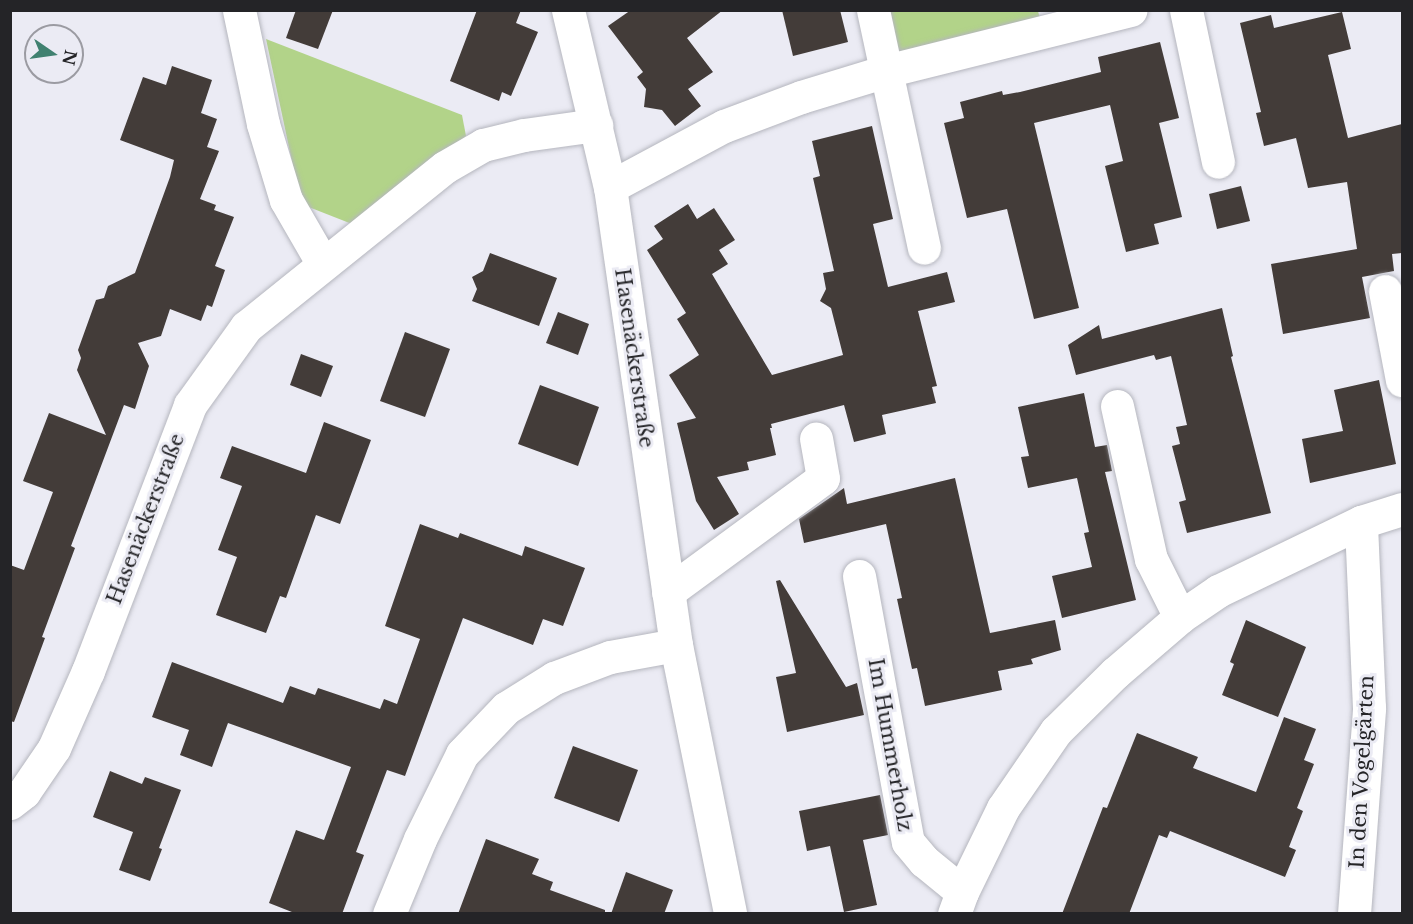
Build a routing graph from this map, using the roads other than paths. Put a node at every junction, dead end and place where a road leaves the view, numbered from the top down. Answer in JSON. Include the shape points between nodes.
{"nodes":[{"id":1,"x":239,"y":10,"type":"edge"},
{"id":2,"x":568,"y":10,"type":"edge"},
{"id":3,"x":873,"y":10,"type":"edge"},
{"id":4,"x":1130,"y":10,"type":"edge"},
{"id":5,"x":1186,"y":10,"type":"edge"},
{"id":6,"x":886,"y":71,"type":"junction"},
{"id":7,"x":597,"y":125,"type":"junction"},
{"id":8,"x":1218,"y":162,"type":"dead end"},
{"id":9,"x":610,"y":187,"type":"junction"},
{"id":10,"x":924,"y":248,"type":"dead end"},
{"id":11,"x":323,"y":264,"type":"junction"},
{"id":12,"x":1385,"y":291,"type":"dead end"},
{"id":13,"x":1402,"y":380,"type":"edge"},
{"id":14,"x":1117,"y":406,"type":"dead end"},
{"id":15,"x":816,"y":439,"type":"dead end"},
{"id":16,"x":1402,"y":509,"type":"edge"},
{"id":17,"x":1361,"y":522,"type":"junction"},
{"id":18,"x":859,"y":576,"type":"dead end"},
{"id":19,"x":668,"y":592,"type":"junction"},
{"id":20,"x":1180,"y":617,"type":"junction"},
{"id":21,"x":676,"y":645,"type":"junction"},
{"id":22,"x":10,"y":803,"type":"edge"},
{"id":23,"x":958,"y":903,"type":"edge"},
{"id":24,"x":389,"y":914,"type":"edge"},
{"id":25,"x":730,"y":914,"type":"edge"},
{"id":26,"x":1354,"y":914,"type":"edge"}],
"edges":[{"from":1,"to":11,"type":"street","via":[[263,124],[286,201]]},
{"from":2,"to":7,"type":"street","name":"Hasenäckerstraße"},
{"from":3,"to":6,"type":"street"},
{"from":4,"to":6,"type":"street"},
{"from":5,"to":8,"type":"street"},
{"from":6,"to":9,"type":"street","via":[[724,126]]},
{"from":6,"to":10,"type":"street"},
{"from":7,"to":9,"type":"street","name":"Hasenäckerstraße"},
{"from":7,"to":11,"type":"street","name":"Hasenäckerstraße","via":[[483,145],[445,167]]},
{"from":9,"to":19,"type":"street","name":"Hasenäckerstraße"},
{"from":11,"to":22,"type":"street","name":"Hasenäckerstraße","via":[[246,327],[190,405],[88,671],[54,748],[24,792]]},
{"from":12,"to":13,"type":"street"},
{"from":14,"to":20,"type":"street","via":[[1151,559]]},
{"from":15,"to":19,"type":"street","via":[[823,478]]},
{"from":16,"to":17,"type":"street","name":"Im Hummerholz"},
{"from":17,"to":20,"type":"street","name":"Im Hummerholz","via":[[1218,591]]},
{"from":17,"to":26,"type":"street","name":"In den Vogelgärten","via":[[1369,708]]},
{"from":18,"to":23,"type":"street","name":"Im Hummerholz","via":[[908,842]]},
{"from":19,"to":21,"type":"street","name":"Hasenäckerstraße"},
{"from":20,"to":23,"type":"street","name":"Im Hummerholz","via":[[1114,673],[1056,731],[1003,808]]},
{"from":21,"to":24,"type":"street","via":[[600,660],[554,678],[506,708],[462,754]]},
{"from":21,"to":25,"type":"street","name":"Hasenäckerstraße"}]}
